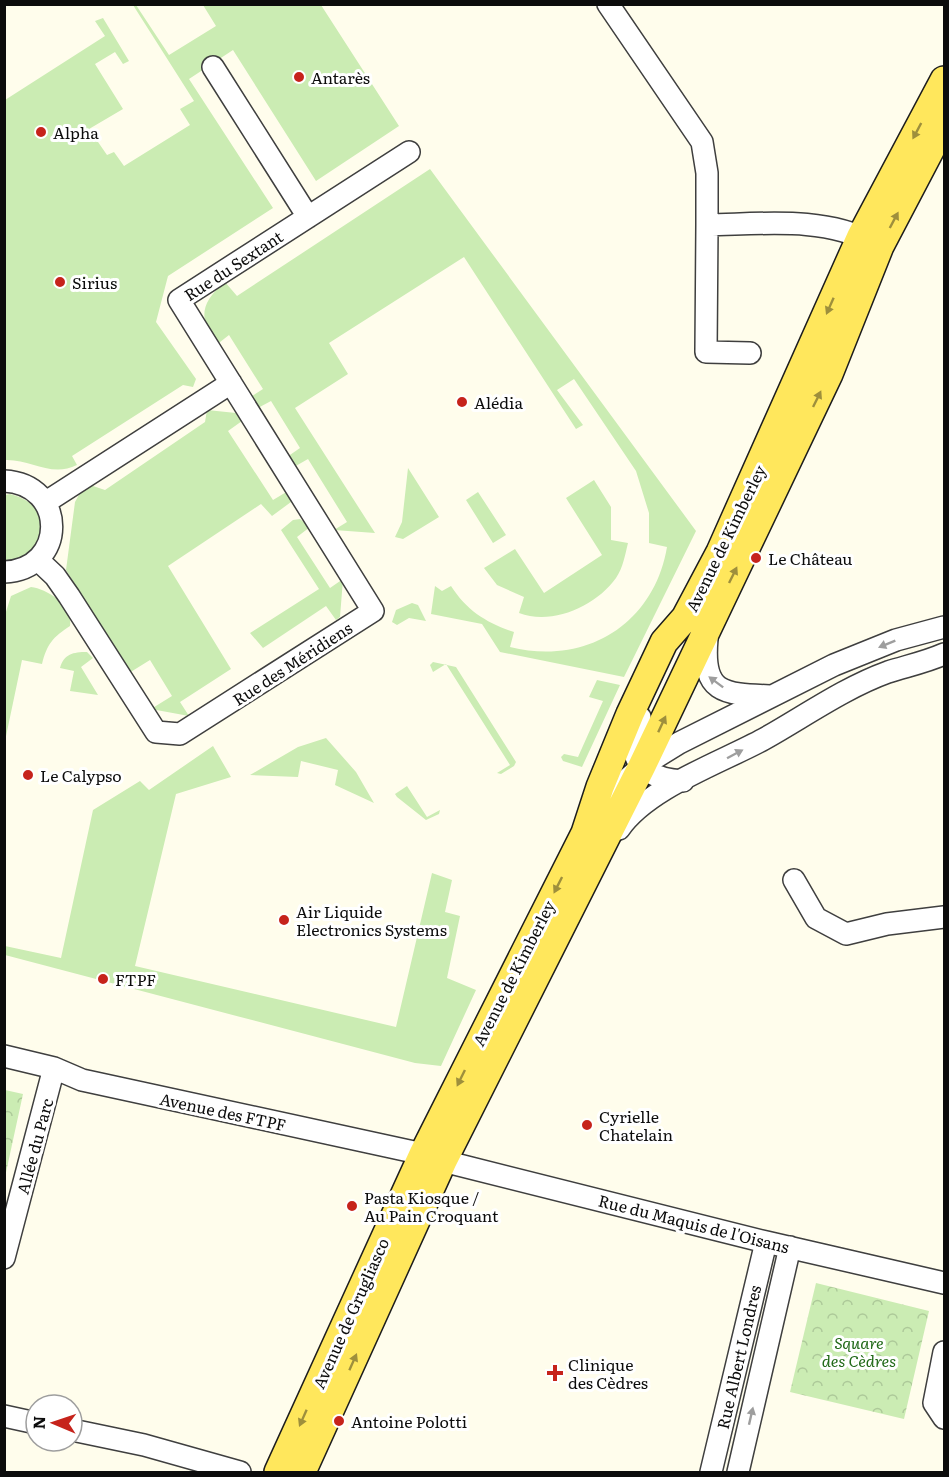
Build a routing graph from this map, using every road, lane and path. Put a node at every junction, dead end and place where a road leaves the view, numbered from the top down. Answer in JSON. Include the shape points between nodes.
{"nodes":[{"id":1,"x":608,"y":4,"type":"edge"},
{"id":2,"x":213,"y":67,"type":"dead end"},
{"id":3,"x":945,"y":80,"type":"edge"},
{"id":4,"x":945,"y":124,"type":"edge"},
{"id":5,"x":408,"y":152,"type":"dead end"},
{"id":6,"x":308,"y":217,"type":"junction"},
{"id":7,"x":707,"y":225,"type":"junction"},
{"id":8,"x":870,"y":241,"type":"junction"},
{"id":9,"x":750,"y":352,"type":"dead end"},
{"id":10,"x":231,"y":383,"type":"junction"},
{"id":11,"x":4,"y":481,"type":"edge"},
{"id":12,"x":46,"y":502,"type":"junction"},
{"id":13,"x":38,"y":560,"type":"junction"},
{"id":14,"x":5,"y":574,"type":"edge"},
{"id":15,"x":696,"y":623,"type":"junction"},
{"id":16,"x":944,"y":627,"type":"edge"},
{"id":17,"x":939,"y":658,"type":"edge"},
{"id":18,"x":771,"y":696,"type":"junction"},
{"id":19,"x":642,"y":766,"type":"junction"},
{"id":20,"x":683,"y":781,"type":"junction"},
{"id":21,"x":585,"y":833,"type":"junction"},
{"id":22,"x":794,"y":880,"type":"dead end"},
{"id":23,"x":945,"y":917,"type":"edge"},
{"id":24,"x":522,"y":1002,"type":"junction"},
{"id":25,"x":4,"y":1056,"type":"edge"},
{"id":26,"x":54,"y":1068,"type":"junction"},
{"id":27,"x":433,"y":1158,"type":"junction"},
{"id":28,"x":766,"y":1242,"type":"junction"},
{"id":29,"x":790,"y":1247,"type":"junction"},
{"id":30,"x":4,"y":1258,"type":"edge"},
{"id":31,"x":945,"y":1283,"type":"edge"},
{"id":32,"x":945,"y":1352,"type":"edge"},
{"id":33,"x":4,"y":1416,"type":"edge"},
{"id":34,"x":945,"y":1418,"type":"edge"},
{"id":35,"x":24,"y":1420,"type":"edge"},
{"id":36,"x":84,"y":1432,"type":"edge"},
{"id":37,"x":240,"y":1473,"type":"edge"},
{"id":38,"x":278,"y":1473,"type":"edge"},
{"id":39,"x":302,"y":1473,"type":"edge"},
{"id":40,"x":711,"y":1473,"type":"edge"},
{"id":41,"x":738,"y":1473,"type":"edge"}],
"edges":[{"from":1,"to":7,"type":"street","via":[[702,142],[707,173]]},
{"from":2,"to":6,"type":"street"},
{"from":3,"to":8,"type":"main road","name":"Avenue de Kimberley","one_way":true},
{"from":8,"to":4,"type":"main road","name":"Avenue de Kimberley","one_way":true},
{"from":5,"to":6,"type":"street","name":"Rue du Sextant"},
{"from":6,"to":10,"type":"street","name":"Rue du Sextant","via":[[179,300]]},
{"from":7,"to":8,"type":"street","via":[[814,224]]},
{"from":7,"to":9,"type":"street","via":[[706,352]]},
{"from":8,"to":15,"type":"main road","name":"Avenue de Kimberley","via":[[742,507]]},
{"from":10,"to":12,"type":"street"},
{"from":10,"to":13,"type":"street","name":"Rue des Méridiens","via":[[373,611],[180,734],[156,732],[69,596]]},
{"from":11,"to":12,"type":"street","via":[[27,485]]},
{"from":12,"to":13,"type":"street","via":[[52,534]]},
{"from":13,"to":14,"type":"street"},
{"from":18,"to":15,"type":"street","one_way":true,"via":[[740,695],[708,678]]},
{"from":15,"to":19,"type":"main road","name":"Avenue de Kimberley"},
{"from":15,"to":21,"type":"main road","name":"Avenue de Kimberley","via":[[664,642],[625,723]]},
{"from":16,"to":18,"type":"street","one_way":true,"via":[[885,645]]},
{"from":20,"to":17,"type":"street","one_way":true,"via":[[842,693],[888,673]]},
{"from":18,"to":19,"type":"street"},
{"from":19,"to":20,"type":"street","via":[[668,780]]},
{"from":19,"to":21,"type":"street","via":[[616,789]]},
{"from":19,"to":24,"type":"main road","name":"Avenue de Kimberley"},
{"from":20,"to":24,"type":"street","via":[[630,813],[617,832],[566,941]]},
{"from":21,"to":27,"type":"main road","name":"Avenue de Kimberley","one_way":true},
{"from":22,"to":23,"type":"street","via":[[816,918],[846,934]]},
{"from":24,"to":27,"type":"main road","name":"Avenue de Kimberley"},
{"from":25,"to":26,"type":"street","name":"Avenue des FTPF"},
{"from":26,"to":27,"type":"street","name":"Avenue des FTPF","via":[[82,1080]]},
{"from":26,"to":30,"type":"street","name":"Allée du Parc"},
{"from":27,"to":28,"type":"street","name":"Rue du Maquis de l'Oisans"},
{"from":27,"to":38,"type":"main road","name":"Avenue de Grugliasco","one_way":true},
{"from":39,"to":27,"type":"main road","name":"Avenue de Grugliasco","one_way":true},
{"from":28,"to":29,"type":"street","name":"Rue du Maquis de l'Oisans"},
{"from":28,"to":40,"type":"street","name":"Rue Albert Londres"},
{"from":29,"to":31,"type":"street","name":"Rue du Maquis de l'Oisans"},
{"from":41,"to":29,"type":"street","name":"Rue Albert Londres","one_way":true},
{"from":32,"to":34,"type":"street","via":[[934,1403]]},
{"from":33,"to":35,"type":"street"},
{"from":36,"to":37,"type":"street"}]}
